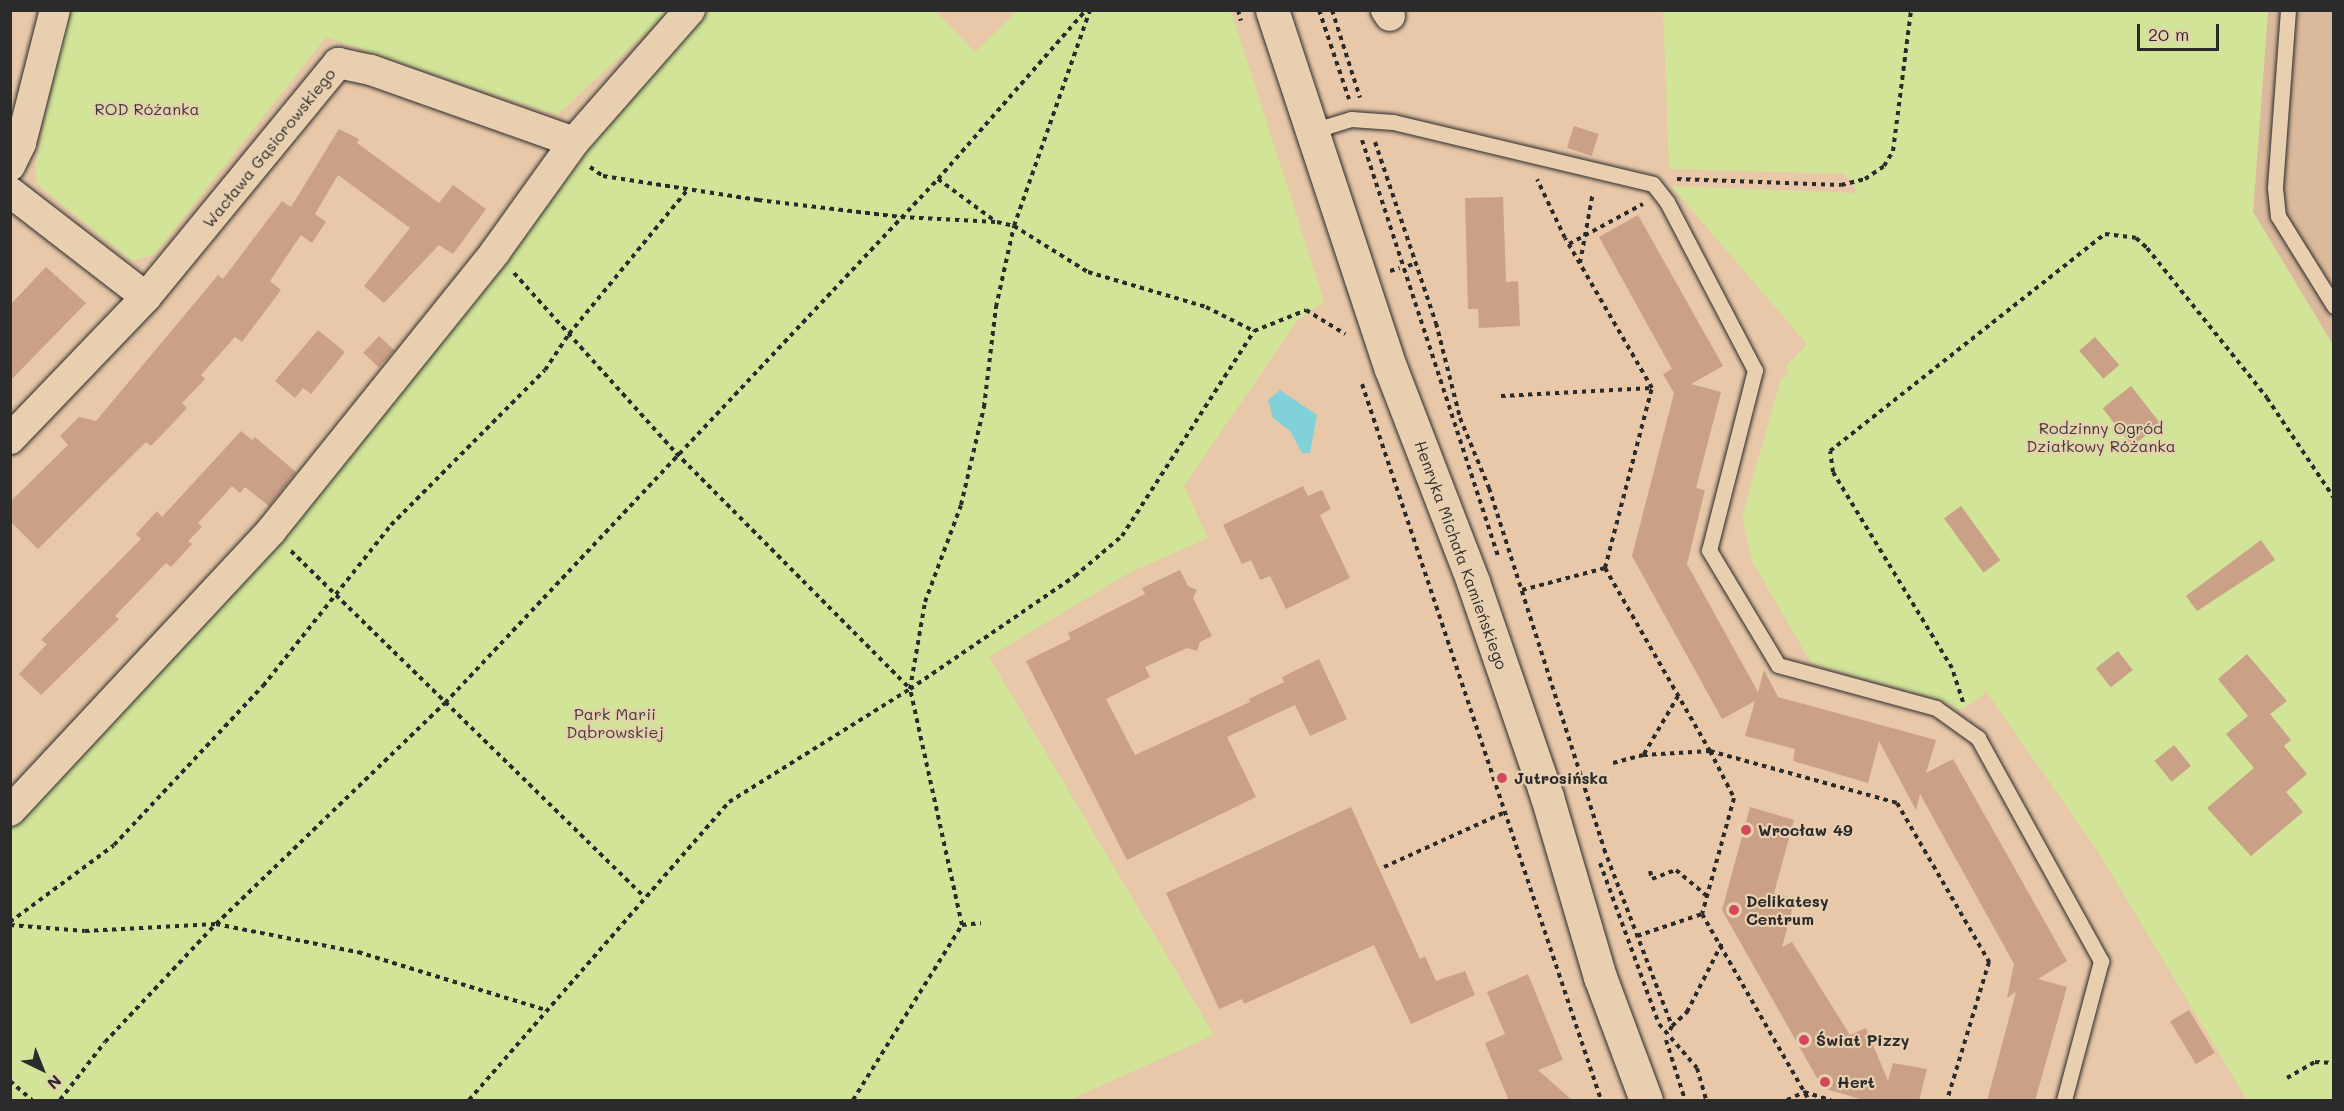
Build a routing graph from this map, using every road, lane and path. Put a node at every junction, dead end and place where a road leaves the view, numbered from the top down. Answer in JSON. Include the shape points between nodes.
{"nodes":[{"id":1,"x":55,"y":10,"type":"edge"},
{"id":2,"x":690,"y":10,"type":"edge"},
{"id":3,"x":1086,"y":10,"type":"edge"},
{"id":4,"x":1090,"y":10,"type":"edge"},
{"id":5,"x":1238,"y":10,"type":"edge"},
{"id":6,"x":1272,"y":10,"type":"edge"},
{"id":7,"x":1319,"y":10,"type":"edge"},
{"id":8,"x":1332,"y":10,"type":"edge"},
{"id":9,"x":1911,"y":10,"type":"edge"},
{"id":10,"x":2288,"y":10,"type":"edge"},
{"id":11,"x":1244,"y":29,"type":"dead end"},
{"id":12,"x":1352,"y":108,"type":"dead end"},
{"id":13,"x":1364,"y":108,"type":"dead end"},
{"id":14,"x":1359,"y":129,"type":"dead end"},
{"id":15,"x":1312,"y":132,"type":"junction"},
{"id":16,"x":1374,"y":140,"type":"dead end"},
{"id":17,"x":571,"y":147,"type":"junction"},
{"id":18,"x":10,"y":166,"type":"edge"},
{"id":19,"x":1532,"y":169,"type":"dead end"},
{"id":20,"x":938,"y":179,"type":"junction"},
{"id":21,"x":1594,"y":182,"type":"dead end"},
{"id":22,"x":1653,"y":184,"type":"junction"},
{"id":23,"x":688,"y":189,"type":"junction"},
{"id":24,"x":10,"y":192,"type":"edge"},
{"id":25,"x":1649,"y":201,"type":"dead end"},
{"id":26,"x":901,"y":218,"type":"junction"},
{"id":27,"x":997,"y":222,"type":"junction"},
{"id":28,"x":1014,"y":226,"type":"junction"},
{"id":29,"x":1585,"y":236,"type":"junction"},
{"id":30,"x":1569,"y":244,"type":"junction"},
{"id":31,"x":495,"y":252,"type":"junction"},
{"id":32,"x":1416,"y":263,"type":"junction"},
{"id":33,"x":1580,"y":263,"type":"junction"},
{"id":34,"x":1408,"y":266,"type":"dead end"},
{"id":35,"x":1400,"y":268,"type":"dead end"},
{"id":36,"x":1390,"y":271,"type":"dead end"},
{"id":37,"x":146,"y":297,"type":"junction"},
{"id":38,"x":2334,"y":306,"type":"edge"},
{"id":39,"x":1341,"y":323,"type":"dead end"},
{"id":40,"x":1254,"y":332,"type":"junction"},
{"id":41,"x":569,"y":333,"type":"junction"},
{"id":42,"x":1345,"y":334,"type":"junction"},
{"id":43,"x":1349,"y":345,"type":"dead end"},
{"id":44,"x":1360,"y":379,"type":"dead end"},
{"id":45,"x":1652,"y":388,"type":"junction"},
{"id":46,"x":1501,"y":396,"type":"dead end"},
{"id":47,"x":10,"y":439,"type":"edge"},
{"id":48,"x":676,"y":453,"type":"junction"},
{"id":49,"x":2334,"y":498,"type":"edge"},
{"id":50,"x":271,"y":531,"type":"junction"},
{"id":51,"x":1501,"y":564,"type":"dead end"},
{"id":52,"x":1605,"y":568,"type":"junction"},
{"id":53,"x":1522,"y":590,"type":"junction"},
{"id":54,"x":336,"y":597,"type":"junction"},
{"id":55,"x":910,"y":689,"type":"junction"},
{"id":56,"x":1678,"y":695,"type":"junction"},
{"id":57,"x":445,"y":703,"type":"junction"},
{"id":58,"x":1958,"y":720,"type":"junction"},
{"id":59,"x":1710,"y":751,"type":"junction"},
{"id":60,"x":1643,"y":755,"type":"junction"},
{"id":61,"x":1613,"y":763,"type":"dead end"},
{"id":62,"x":10,"y":812,"type":"edge"},
{"id":63,"x":1503,"y":813,"type":"junction"},
{"id":64,"x":1601,"y":866,"type":"dead end"},
{"id":65,"x":1384,"y":867,"type":"dead end"},
{"id":66,"x":1650,"y":871,"type":"dead end"},
{"id":67,"x":1707,"y":896,"type":"junction"},
{"id":68,"x":644,"y":897,"type":"junction"},
{"id":69,"x":1702,"y":914,"type":"junction"},
{"id":70,"x":981,"y":923,"type":"dead end"},
{"id":71,"x":10,"y":924,"type":"edge"},
{"id":72,"x":216,"y":924,"type":"junction"},
{"id":73,"x":962,"y":925,"type":"junction"},
{"id":74,"x":1637,"y":936,"type":"junction"},
{"id":75,"x":1722,"y":942,"type":"junction"},
{"id":76,"x":1647,"y":960,"type":"junction"},
{"id":77,"x":1641,"y":962,"type":"dead end"},
{"id":78,"x":545,"y":1010,"type":"junction"},
{"id":79,"x":1672,"y":1026,"type":"junction"},
{"id":80,"x":1669,"y":1032,"type":"dead end"},
{"id":81,"x":1666,"y":1040,"type":"dead end"},
{"id":82,"x":2334,"y":1064,"type":"edge"},
{"id":83,"x":2287,"y":1078,"type":"dead end"},
{"id":84,"x":10,"y":1081,"type":"edge"},
{"id":85,"x":1804,"y":1092,"type":"junction"},
{"id":86,"x":32,"y":1101,"type":"edge"},
{"id":87,"x":60,"y":1101,"type":"edge"},
{"id":88,"x":469,"y":1101,"type":"edge"},
{"id":89,"x":852,"y":1101,"type":"edge"},
{"id":90,"x":1600,"y":1101,"type":"edge"},
{"id":91,"x":1646,"y":1101,"type":"edge"},
{"id":92,"x":1686,"y":1101,"type":"edge"},
{"id":93,"x":1706,"y":1101,"type":"edge"},
{"id":94,"x":1787,"y":1101,"type":"edge"},
{"id":95,"x":1809,"y":1101,"type":"edge"},
{"id":96,"x":1831,"y":1101,"type":"edge"},
{"id":97,"x":1947,"y":1101,"type":"edge"},
{"id":98,"x":2064,"y":1101,"type":"edge"}],
"edges":[{"from":1,"to":18,"type":"street","via":[[21,143]]},
{"from":2,"to":17,"type":"street"},
{"from":3,"to":20,"type":"path"},
{"from":4,"to":28,"type":"path"},
{"from":5,"to":11,"type":"path"},
{"from":6,"to":15,"type":"street","name":"Henryka Michała Kamieńskiego"},
{"from":7,"to":12,"type":"path"},
{"from":8,"to":13,"type":"path"},
{"from":9,"to":22,"type":"path","via":[[1893,151],[1884,166],[1865,179],[1841,185],[1670,178]]},
{"from":10,"to":38,"type":"lane","via":[[2275,188],[2278,216]]},
{"from":14,"to":51,"type":"path"},
{"from":15,"to":22,"type":"lane","via":[[1351,119],[1393,122]]},
{"from":15,"to":91,"type":"street","name":"Henryka Michała Kamieńskiego","via":[[1391,369],[1477,592],[1546,797],[1599,977]]},
{"from":16,"to":32,"type":"path"},
{"from":17,"to":23,"type":"path","via":[[603,176]]},
{"from":17,"to":31,"type":"street"},
{"from":17,"to":37,"type":"street","name":"Wacława Gąsiorowskiego","via":[[370,70],[338,63]]},
{"from":19,"to":30,"type":"path"},
{"from":20,"to":26,"type":"path"},
{"from":20,"to":27,"type":"path"},
{"from":21,"to":29,"type":"path"},
{"from":22,"to":58,"type":"lane","via":[[1667,202],[1755,370],[1709,550],[1778,665],[1936,708]]},
{"from":23,"to":26,"type":"path"},
{"from":23,"to":41,"type":"path"},
{"from":24,"to":37,"type":"street"},
{"from":25,"to":29,"type":"path"},
{"from":26,"to":27,"type":"path"},
{"from":26,"to":48,"type":"path"},
{"from":27,"to":28,"type":"path"},
{"from":28,"to":40,"type":"path","via":[[1088,272],[1206,307]]},
{"from":28,"to":55,"type":"path","via":[[996,307],[984,407],[961,505],[925,602]]},
{"from":29,"to":30,"type":"path"},
{"from":29,"to":33,"type":"path"},
{"from":30,"to":33,"type":"path"},
{"from":31,"to":41,"type":"path"},
{"from":31,"to":50,"type":"street"},
{"from":32,"to":34,"type":"path"},
{"from":32,"to":53,"type":"path","via":[[1446,357],[1460,418],[1489,488]]},
{"from":33,"to":45,"type":"path"},
{"from":35,"to":36,"type":"path"},
{"from":37,"to":47,"type":"street","name":"Wacława Gąsiorowskiego"},
{"from":39,"to":42,"type":"path"},
{"from":40,"to":42,"type":"path","via":[[1305,310]]},
{"from":40,"to":55,"type":"path","via":[[1122,536],[1075,576]]},
{"from":41,"to":48,"type":"path"},
{"from":41,"to":54,"type":"path","via":[[545,370],[391,525]]},
{"from":42,"to":43,"type":"path"},
{"from":44,"to":63,"type":"path"},
{"from":45,"to":46,"type":"path"},
{"from":45,"to":52,"type":"path"},
{"from":48,"to":55,"type":"path"},
{"from":48,"to":57,"type":"path"},
{"from":49,"to":58,"type":"path","via":[[2267,398],[2147,248],[2136,238],[2105,234],[1830,451],[1838,482],[1952,668],[1964,705]]},
{"from":50,"to":54,"type":"path"},
{"from":50,"to":62,"type":"street"},
{"from":52,"to":53,"type":"path"},
{"from":52,"to":56,"type":"path"},
{"from":53,"to":74,"type":"path","via":[[1604,849]]},
{"from":54,"to":57,"type":"path"},
{"from":54,"to":71,"type":"path","via":[[262,686],[114,845]]},
{"from":55,"to":68,"type":"path","via":[[729,802]]},
{"from":55,"to":73,"type":"path"},
{"from":56,"to":59,"type":"path"},
{"from":56,"to":60,"type":"path"},
{"from":57,"to":68,"type":"path"},
{"from":57,"to":72,"type":"path"},
{"from":58,"to":98,"type":"lane","via":[[1978,738],[2101,961]]},
{"from":59,"to":60,"type":"path"},
{"from":59,"to":67,"type":"path","via":[[1734,798]]},
{"from":59,"to":97,"type":"path","via":[[1896,803],[1989,962]]},
{"from":60,"to":61,"type":"path"},
{"from":63,"to":65,"type":"path"},
{"from":63,"to":90,"type":"path"},
{"from":64,"to":93,"type":"path","via":[[1659,1024],[1697,1068]]},
{"from":66,"to":67,"type":"path","via":[[1652,879],[1676,870]]},
{"from":67,"to":69,"type":"path"},
{"from":68,"to":78,"type":"path"},
{"from":69,"to":74,"type":"path"},
{"from":69,"to":75,"type":"path"},
{"from":70,"to":73,"type":"path"},
{"from":71,"to":72,"type":"path","via":[[85,930]]},
{"from":72,"to":78,"type":"path","via":[[358,952]]},
{"from":72,"to":87,"type":"path","via":[[105,1042]]},
{"from":73,"to":89,"type":"path"},
{"from":74,"to":76,"type":"path"},
{"from":75,"to":79,"type":"path","via":[[1688,1012]]},
{"from":75,"to":85,"type":"path"},
{"from":76,"to":77,"type":"path"},
{"from":76,"to":79,"type":"path"},
{"from":78,"to":88,"type":"path"},
{"from":79,"to":80,"type":"path"},
{"from":81,"to":92,"type":"path"},
{"from":82,"to":83,"type":"path","via":[[2315,1062]]},
{"from":84,"to":86,"type":"path"},
{"from":85,"to":94,"type":"path"},
{"from":85,"to":95,"type":"path"},
{"from":85,"to":96,"type":"path"}]}
